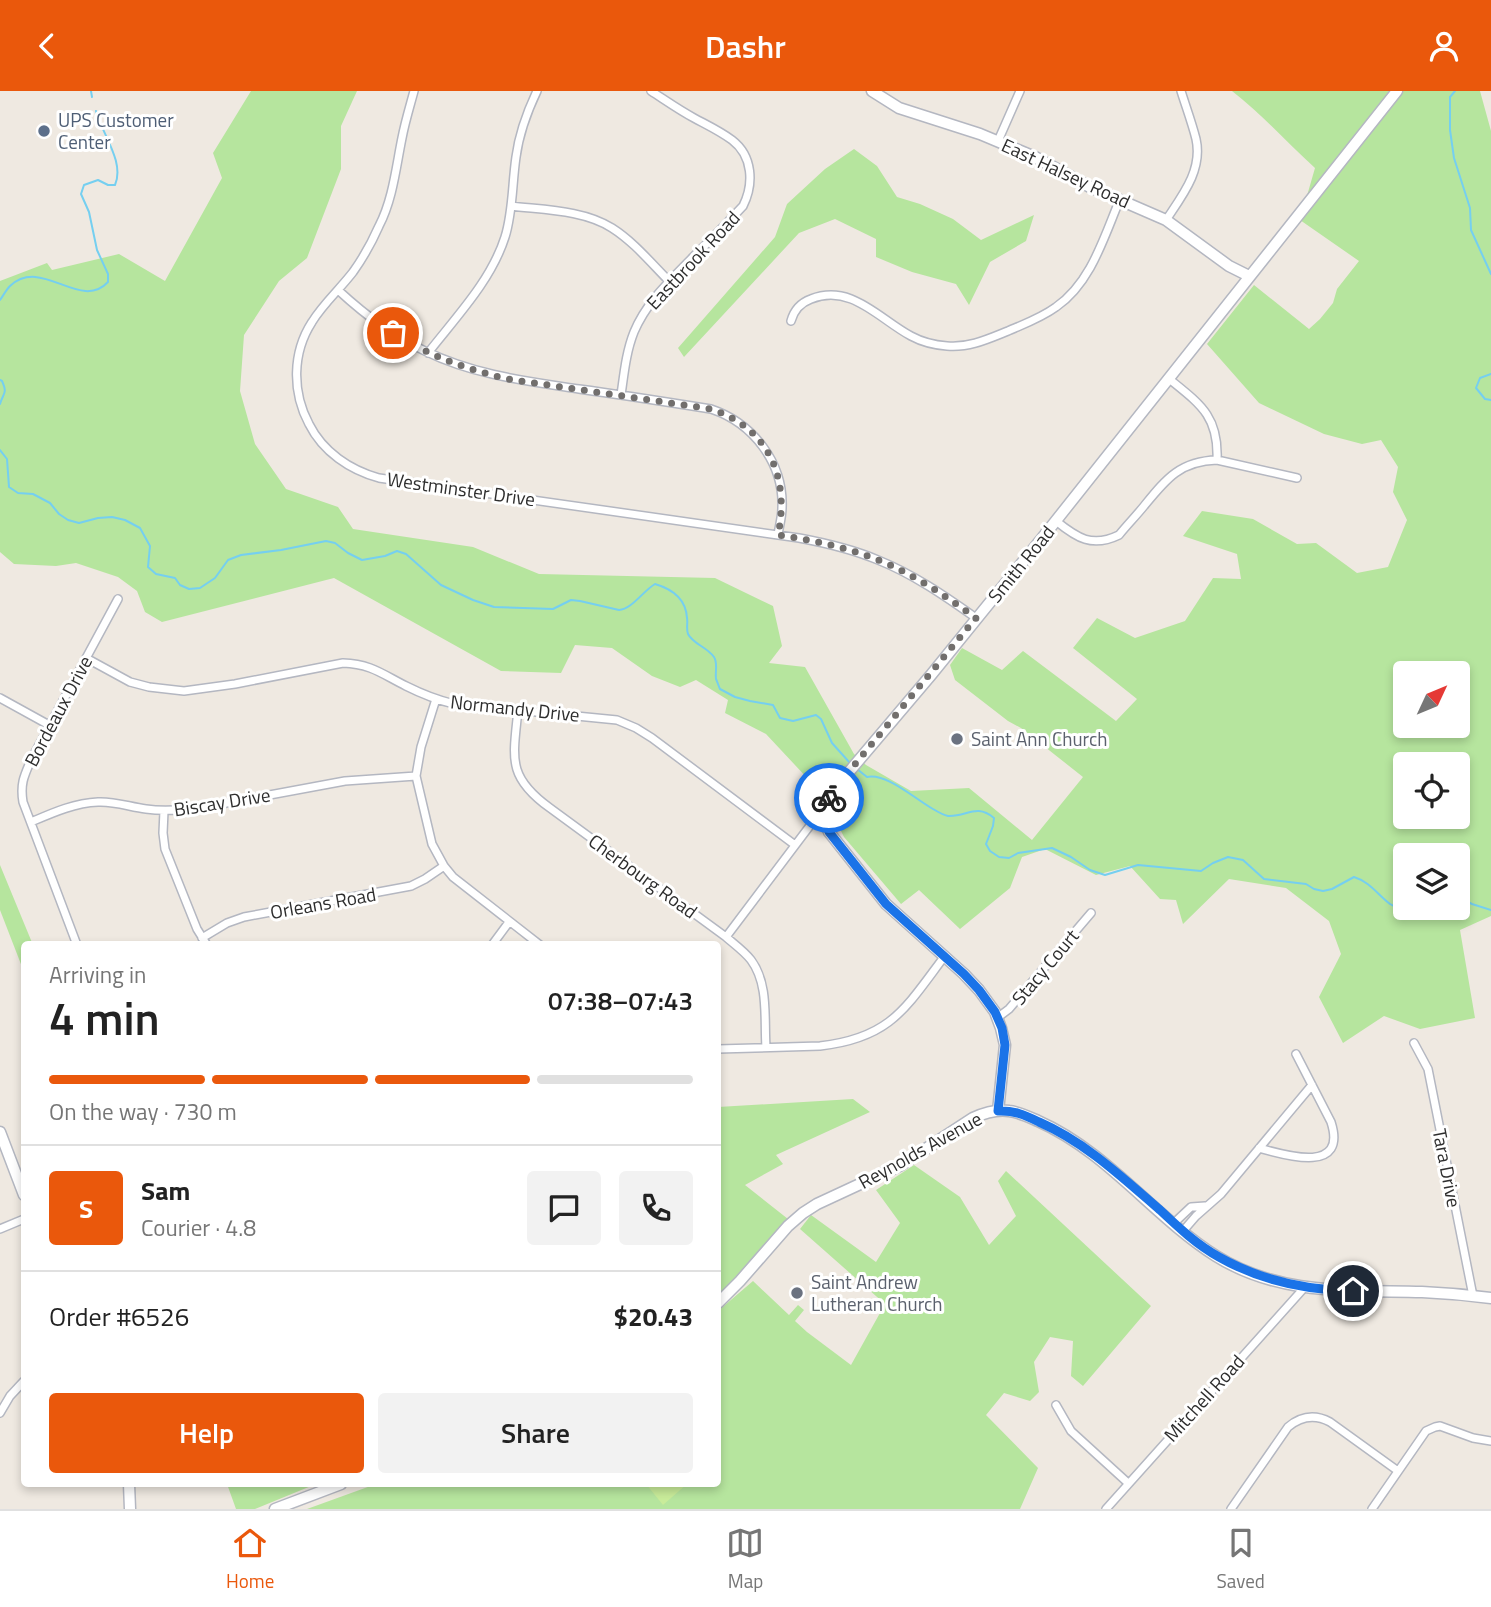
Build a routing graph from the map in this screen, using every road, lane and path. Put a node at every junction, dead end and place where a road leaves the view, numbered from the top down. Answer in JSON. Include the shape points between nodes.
{"nodes":[{"id":1,"x":414,"y":91,"type":"edge"},
{"id":2,"x":537,"y":91,"type":"edge"},
{"id":3,"x":651,"y":91,"type":"edge"},
{"id":4,"x":872,"y":91,"type":"edge"},
{"id":5,"x":1020,"y":91,"type":"edge"},
{"id":6,"x":1181,"y":91,"type":"edge"},
{"id":7,"x":1397,"y":91,"type":"edge"},
{"id":8,"x":998,"y":141,"type":"junction"},
{"id":9,"x":1120,"y":199,"type":"junction"},
{"id":10,"x":511,"y":206,"type":"junction"},
{"id":11,"x":1166,"y":220,"type":"junction"},
{"id":12,"x":1249,"y":276,"type":"junction"},
{"id":13,"x":668,"y":281,"type":"junction"},
{"id":14,"x":338,"y":290,"type":"junction"},
{"id":15,"x":791,"y":321,"type":"dead end"},
{"id":16,"x":428,"y":353,"type":"junction"},
{"id":17,"x":1168,"y":378,"type":"junction"},
{"id":18,"x":621,"y":395,"type":"junction"},
{"id":19,"x":1217,"y":460,"type":"junction"},
{"id":20,"x":1297,"y":478,"type":"dead end"},
{"id":21,"x":1056,"y":521,"type":"junction"},
{"id":22,"x":778,"y":535,"type":"junction"},
{"id":23,"x":118,"y":599,"type":"dead end"},
{"id":24,"x":976,"y":618,"type":"junction"},
{"id":25,"x":86,"y":658,"type":"junction"},
{"id":26,"x":0,"y":698,"type":"edge"},
{"id":27,"x":436,"y":699,"type":"junction"},
{"id":28,"x":518,"y":711,"type":"junction"},
{"id":29,"x":49,"y":725,"type":"junction"},
{"id":30,"x":416,"y":776,"type":"junction"},
{"id":31,"x":164,"y":811,"type":"junction"},
{"id":32,"x":821,"y":811,"type":"junction"},
{"id":33,"x":31,"y":822,"type":"junction"},
{"id":34,"x":794,"y":845,"type":"junction"},
{"id":35,"x":444,"y":866,"type":"junction"},
{"id":36,"x":1091,"y":913,"type":"dead end"},
{"id":37,"x":509,"y":922,"type":"junction"},
{"id":38,"x":726,"y":937,"type":"junction"},
{"id":39,"x":76,"y":941,"type":"edge"},
{"id":40,"x":205,"y":941,"type":"edge"},
{"id":41,"x":206,"y":941,"type":"edge"},
{"id":42,"x":495,"y":941,"type":"edge"},
{"id":43,"x":535,"y":941,"type":"edge"},
{"id":44,"x":944,"y":957,"type":"junction"},
{"id":45,"x":998,"y":1018,"type":"junction"},
{"id":46,"x":1414,"y":1043,"type":"dead end"},
{"id":47,"x":766,"y":1047,"type":"junction"},
{"id":48,"x":721,"y":1049,"type":"edge"},
{"id":49,"x":1296,"y":1054,"type":"dead end"},
{"id":50,"x":1312,"y":1084,"type":"junction"},
{"id":51,"x":998,"y":1111,"type":"junction"},
{"id":52,"x":0,"y":1132,"type":"edge"},
{"id":53,"x":1259,"y":1149,"type":"junction"},
{"id":54,"x":21,"y":1187,"type":"edge"},
{"id":55,"x":1206,"y":1206,"type":"junction"},
{"id":56,"x":21,"y":1220,"type":"edge"},
{"id":57,"x":1174,"y":1223,"type":"junction"},
{"id":58,"x":0,"y":1229,"type":"edge"},
{"id":59,"x":1183,"y":1231,"type":"junction"},
{"id":60,"x":1304,"y":1288,"type":"junction"},
{"id":61,"x":1472,"y":1296,"type":"junction"},
{"id":62,"x":1491,"y":1298,"type":"edge"},
{"id":63,"x":721,"y":1300,"type":"edge"},
{"id":64,"x":21,"y":1384,"type":"edge"},
{"id":65,"x":1056,"y":1405,"type":"dead end"},
{"id":66,"x":0,"y":1413,"type":"edge"},
{"id":67,"x":1491,"y":1441,"type":"edge"},
{"id":68,"x":1398,"y":1471,"type":"junction"},
{"id":69,"x":1128,"y":1483,"type":"junction"},
{"id":70,"x":129,"y":1487,"type":"edge"},
{"id":71,"x":333,"y":1487,"type":"edge"},
{"id":72,"x":130,"y":1509,"type":"edge"},
{"id":73,"x":275,"y":1509,"type":"edge"},
{"id":74,"x":1106,"y":1509,"type":"edge"},
{"id":75,"x":1231,"y":1509,"type":"edge"},
{"id":76,"x":1372,"y":1509,"type":"edge"}],
"edges":[{"from":1,"to":14,"type":"street","name":"Westminster Drive","via":[[386,212],[361,260]]},
{"from":2,"to":10,"type":"street","via":[[519,143]]},
{"from":3,"to":13,"type":"street","name":"Eastbrook Road","via":[[739,146],[751,176],[743,206]]},
{"from":4,"to":8,"type":"street","name":"East Halsey Road","via":[[899,108]]},
{"from":5,"to":8,"type":"street"},
{"from":6,"to":11,"type":"street","via":[[1197,141],[1195,170]]},
{"from":7,"to":12,"type":"street","name":"Smith Road"},
{"from":8,"to":9,"type":"street","name":"East Halsey Road"},
{"from":9,"to":11,"type":"street","name":"East Halsey Road"},
{"from":9,"to":15,"type":"street","via":[[1090,268],[1073,293],[1045,314],[984,341],[951,347],[928,343],[856,300],[837,296],[804,302]]},
{"from":10,"to":13,"type":"street","via":[[606,224]]},
{"from":10,"to":16,"type":"street","via":[[494,264]]},
{"from":11,"to":12,"type":"street","name":"East Halsey Road"},
{"from":12,"to":17,"type":"street","name":"Smith Road"},
{"from":13,"to":18,"type":"street","name":"Eastbrook Road","via":[[634,333]]},
{"from":14,"to":16,"type":"street","via":[[381,325]]},
{"from":14,"to":22,"type":"street","name":"Westminster Drive","via":[[312,320],[298,358],[296,382],[311,429],[354,469],[379,478]]},
{"from":16,"to":18,"type":"street","via":[[507,379]]},
{"from":17,"to":19,"type":"street","via":[[1206,412],[1214,428]]},
{"from":17,"to":21,"type":"street","name":"Smith Road"},
{"from":18,"to":22,"type":"street","via":[[711,409],[749,431],[777,472],[782,501]]},
{"from":19,"to":20,"type":"street"},
{"from":19,"to":21,"type":"street","via":[[1180,470],[1164,481],[1110,540],[1087,540]]},
{"from":21,"to":24,"type":"street","name":"Smith Road"},
{"from":22,"to":24,"type":"street","name":"Westminster Drive","via":[[829,544],[878,560]]},
{"from":23,"to":25,"type":"street","name":"Bordeaux Drive"},
{"from":24,"to":32,"type":"street","name":"Smith Road"},
{"from":25,"to":27,"type":"street","name":"Normandy Drive","via":[[130,682],[184,691],[359,664]]},
{"from":25,"to":29,"type":"street","name":"Bordeaux Drive"},
{"from":26,"to":29,"type":"street"},
{"from":27,"to":28,"type":"street","name":"Normandy Drive"},
{"from":27,"to":30,"type":"street"},
{"from":28,"to":34,"type":"street","name":"Normandy Drive","via":[[627,723]]},
{"from":28,"to":38,"type":"street","name":"Cherbourg Road","via":[[514,758],[519,777],[531,793]]},
{"from":29,"to":33,"type":"street","name":"Bordeaux Drive","via":[[21,789]]},
{"from":30,"to":31,"type":"street","name":"Biscay Drive","via":[[345,781]]},
{"from":30,"to":35,"type":"street","via":[[428,833]]},
{"from":31,"to":33,"type":"street","name":"Biscay Drive","via":[[84,803]]},
{"from":31,"to":40,"type":"street","via":[[165,849]]},
{"from":32,"to":34,"type":"street"},
{"from":32,"to":44,"type":"street","via":[[829,832],[886,904]]},
{"from":33,"to":39,"type":"street","name":"Bordeaux Drive"},
{"from":34,"to":38,"type":"street"},
{"from":35,"to":37,"type":"street"},
{"from":35,"to":41,"type":"street","name":"Orleans Road","via":[[400,889],[244,917],[228,923]]},
{"from":36,"to":45,"type":"street","name":"Stacy Court"},
{"from":37,"to":42,"type":"street"},
{"from":37,"to":43,"type":"street"},
{"from":38,"to":47,"type":"street","name":"Cherbourg Road","via":[[750,959],[761,978]]},
{"from":44,"to":45,"type":"street","via":[[979,990]]},
{"from":44,"to":47,"type":"street","via":[[908,1006],[874,1032],[827,1045]]},
{"from":45,"to":51,"type":"street","via":[[1005,1045]]},
{"from":46,"to":61,"type":"street","name":"Tara Drive","via":[[1428,1069]]},
{"from":47,"to":48,"type":"street"},
{"from":49,"to":50,"type":"street"},
{"from":50,"to":53,"type":"street"},
{"from":50,"to":53,"type":"street","via":[[1331,1122],[1331,1147],[1308,1159]]},
{"from":51,"to":57,"type":"street","name":"Reynolds Avenue","via":[[1017,1112],[1075,1141]]},
{"from":51,"to":63,"type":"street","name":"Reynolds Avenue","via":[[973,1118],[901,1165],[810,1208]]},
{"from":52,"to":54,"type":"street"},
{"from":53,"to":55,"type":"street"},
{"from":55,"to":57,"type":"street","via":[[1191,1207]]},
{"from":55,"to":59,"type":"street"},
{"from":56,"to":58,"type":"street"},
{"from":57,"to":59,"type":"street","name":"Reynolds Avenue"},
{"from":59,"to":60,"type":"street","name":"Reynolds Avenue","via":[[1216,1256],[1248,1272]]},
{"from":60,"to":61,"type":"street","name":"Reynolds Avenue"},
{"from":60,"to":69,"type":"street","name":"Mitchell Road"},
{"from":61,"to":62,"type":"street","name":"Reynolds Avenue"},
{"from":64,"to":66,"type":"street"},
{"from":65,"to":69,"type":"street","via":[[1077,1439]]},
{"from":67,"to":68,"type":"street","via":[[1435,1427],[1426,1431]]},
{"from":68,"to":75,"type":"street","via":[[1330,1422],[1305,1417],[1285,1431]]},
{"from":68,"to":76,"type":"street"},
{"from":69,"to":74,"type":"street","name":"Mitchell Road"},
{"from":70,"to":72,"type":"street"},
{"from":71,"to":73,"type":"street"}]}
